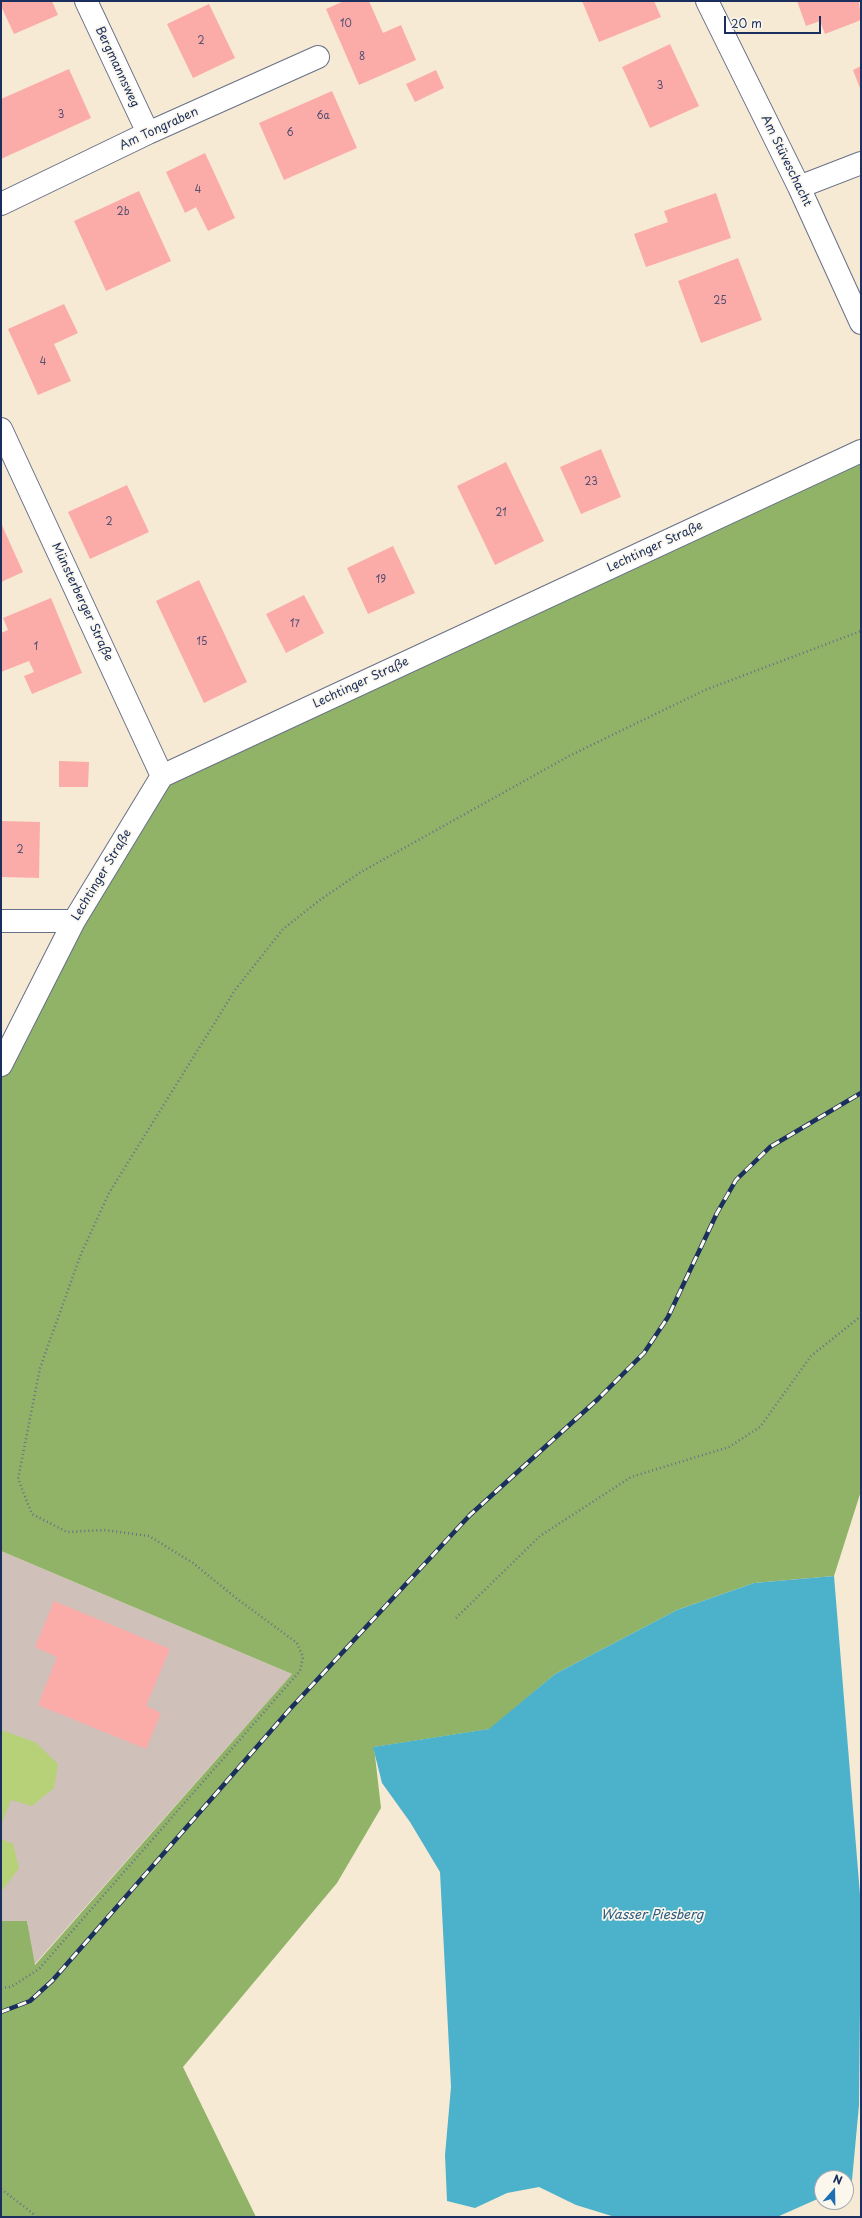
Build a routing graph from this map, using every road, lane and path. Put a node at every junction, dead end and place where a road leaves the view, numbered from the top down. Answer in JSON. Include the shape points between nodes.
{"nodes":[{"id":1,"x":86,"y":1,"type":"edge"},
{"id":2,"x":707,"y":1,"type":"edge"},
{"id":3,"x":318,"y":57,"type":"dead end"},
{"id":4,"x":148,"y":133,"type":"junction"},
{"id":5,"x":861,"y":163,"type":"edge"},
{"id":6,"x":799,"y":187,"type":"junction"},
{"id":7,"x":1,"y":204,"type":"edge"},
{"id":8,"x":861,"y":323,"type":"edge"},
{"id":9,"x":1,"y":429,"type":"edge"},
{"id":10,"x":861,"y":451,"type":"edge"},
{"id":11,"x":861,"y":631,"type":"edge"},
{"id":12,"x":162,"y":776,"type":"junction"},
{"id":13,"x":1,"y":921,"type":"edge"},
{"id":14,"x":74,"y":921,"type":"junction"},
{"id":15,"x":1,"y":1065,"type":"edge"},
{"id":16,"x":861,"y":1316,"type":"edge"},
{"id":17,"x":456,"y":1618,"type":"dead end"},
{"id":18,"x":1,"y":1988,"type":"edge"},
{"id":19,"x":1,"y":2189,"type":"edge"},
{"id":20,"x":35,"y":2215,"type":"dead end"}],
"edges":[{"from":1,"to":4,"type":"street","name":"Bergmannsweg"},
{"from":2,"to":6,"type":"street","name":"Am Stüveschacht"},
{"from":3,"to":4,"type":"street","name":"Am Tongraben"},
{"from":4,"to":7,"type":"street","name":"Am Tongraben"},
{"from":5,"to":6,"type":"street"},
{"from":6,"to":8,"type":"street","name":"Am Stüveschacht"},
{"from":9,"to":12,"type":"street","name":"Münsterberger Straße"},
{"from":10,"to":12,"type":"street","name":"Lechtinger Straße"},
{"from":11,"to":18,"type":"path","via":[[706,690],[569,756],[361,872],[283,930],[236,990],[109,1193],[81,1254],[40,1368],[18,1479],[32,1514],[67,1532],[104,1530],[149,1536],[193,1563],[297,1643],[303,1657],[300,1671],[39,1969],[11,1987]]},
{"from":12,"to":14,"type":"street","name":"Lechtinger Straße"},
{"from":13,"to":14,"type":"street"},
{"from":14,"to":15,"type":"street","name":"Lechtinger Straße"},
{"from":16,"to":17,"type":"path","via":[[811,1356],[760,1427],[729,1447],[631,1477],[540,1536]]},
{"from":19,"to":20,"type":"path"}]}
